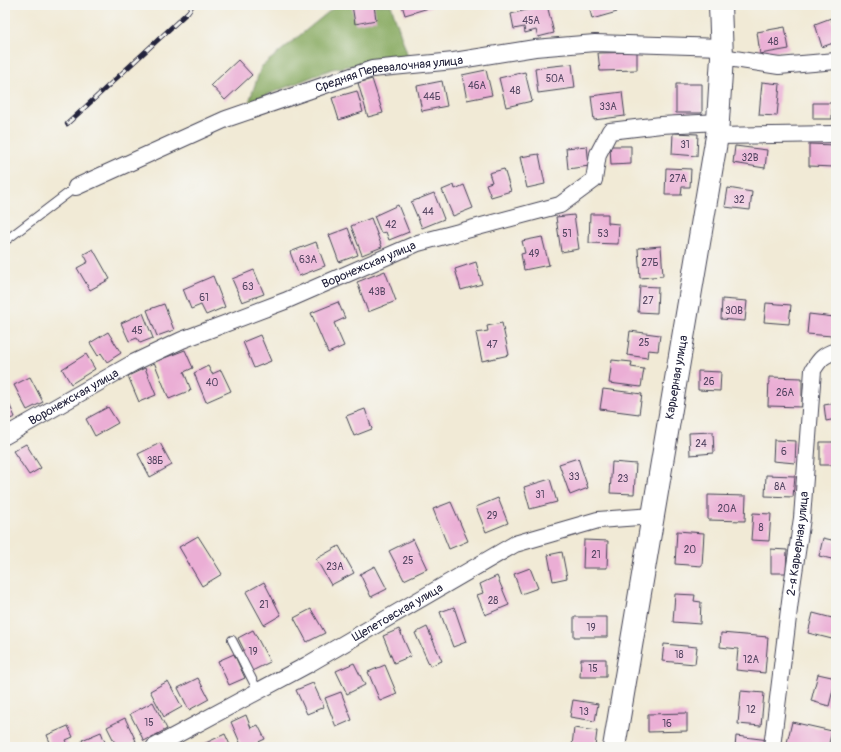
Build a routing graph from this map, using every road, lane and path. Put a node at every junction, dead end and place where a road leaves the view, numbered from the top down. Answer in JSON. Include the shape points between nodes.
{"nodes":[{"id":1,"x":720,"y":5,"type":"edge"},
{"id":2,"x":722,"y":52,"type":"junction"},
{"id":3,"x":836,"y":61,"type":"edge"},
{"id":4,"x":718,"y":129,"type":"junction"},
{"id":5,"x":836,"y":134,"type":"edge"},
{"id":6,"x":76,"y":187,"type":"joint"},
{"id":7,"x":5,"y":241,"type":"edge"},
{"id":8,"x":836,"y":351,"type":"edge"},
{"id":9,"x":5,"y":436,"type":"edge"},
{"id":10,"x":653,"y":516,"type":"junction"},
{"id":11,"x":232,"y":640,"type":"dead end"},
{"id":12,"x":258,"y":691,"type":"junction"},
{"id":13,"x":154,"y":747,"type":"edge"},
{"id":14,"x":614,"y":747,"type":"edge"},
{"id":15,"x":772,"y":747,"type":"edge"}],
"edges":[{"from":1,"to":2,"type":"street","name":"Карьерная улица"},
{"from":2,"to":3,"type":"street","name":"Средняя Перевалочная улица","via":[[779,66]]},
{"from":2,"to":4,"type":"street","name":"Карьерная улица"},
{"from":2,"to":6,"type":"street","name":"Средняя Перевалочная улица","via":[[595,43],[372,69],[226,119]]},
{"from":4,"to":5,"type":"street"},
{"from":4,"to":9,"type":"street","name":"Воронежская улица","via":[[661,125],[610,131],[598,154],[594,180],[560,205],[418,243],[285,301],[182,340],[133,363]]},
{"from":4,"to":10,"type":"street","name":"Карьерная улица"},
{"from":6,"to":7,"type":"lane"},
{"from":8,"to":15,"type":"street","name":"2-я Карьерная улица","via":[[820,359],[813,370],[802,518]]},
{"from":10,"to":12,"type":"street","name":"Щепетовская улица","via":[[598,520],[515,544]]},
{"from":10,"to":14,"type":"street","name":"Карьерная улица"},
{"from":11,"to":12,"type":"lane"},
{"from":12,"to":13,"type":"street","name":"Щепетовская улица"}]}
